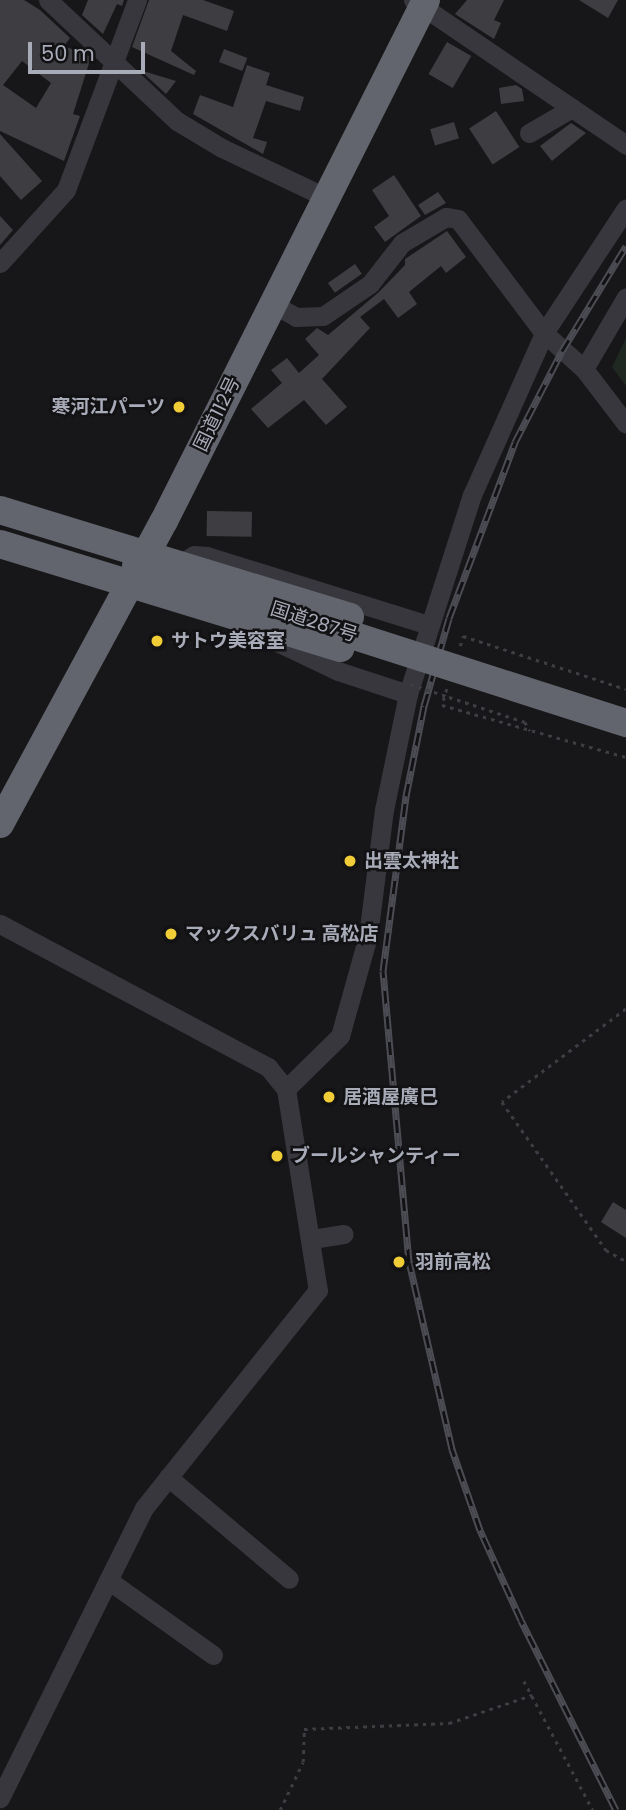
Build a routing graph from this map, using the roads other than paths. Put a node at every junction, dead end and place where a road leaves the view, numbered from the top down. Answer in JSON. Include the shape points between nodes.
{"nodes":[{"id":1,"x":48,"y":0,"type":"edge"},
{"id":2,"x":137,"y":0,"type":"edge"},
{"id":3,"x":420,"y":2,"type":"edge"},
{"id":4,"x":114,"y":62,"type":"junction"},
{"id":5,"x":572,"y":108,"type":"junction"},
{"id":6,"x":529,"y":133,"type":"dead end"},
{"id":7,"x":626,"y":145,"type":"edge"},
{"id":8,"x":325,"y":197,"type":"junction"},
{"id":9,"x":626,"y":208,"type":"edge"},
{"id":10,"x":0,"y":263,"type":"edge"},
{"id":11,"x":626,"y":297,"type":"edge"},
{"id":12,"x":271,"y":303,"type":"junction"},
{"id":13,"x":544,"y":333,"type":"junction"},
{"id":14,"x":584,"y":369,"type":"junction"},
{"id":15,"x":626,"y":424,"type":"edge"},
{"id":16,"x":2,"y":527,"type":"edge"},
{"id":17,"x":148,"y":552,"type":"junction"},
{"id":18,"x":182,"y":563,"type":"junction"},
{"id":19,"x":132,"y":581,"type":"junction"},
{"id":20,"x":172,"y":595,"type":"junction"},
{"id":21,"x":428,"y":625,"type":"junction"},
{"id":22,"x":409,"y":689,"type":"junction"},
{"id":23,"x":626,"y":709,"type":"edge"},
{"id":24,"x":626,"y":723,"type":"edge"},
{"id":25,"x":626,"y":739,"type":"edge"},
{"id":26,"x":0,"y":824,"type":"edge"},
{"id":27,"x":0,"y":924,"type":"edge"},
{"id":28,"x":286,"y":1089,"type":"junction"},
{"id":29,"x":344,"y":1234,"type":"dead end"},
{"id":30,"x":312,"y":1239,"type":"junction"},
{"id":31,"x":169,"y":1477,"type":"junction"},
{"id":32,"x":289,"y":1579,"type":"dead end"},
{"id":33,"x":108,"y":1580,"type":"junction"},
{"id":34,"x":213,"y":1655,"type":"dead end"},
{"id":35,"x":0,"y":1798,"type":"edge"}],
"edges":[{"from":1,"to":4,"type":"street"},
{"from":2,"to":4,"type":"street"},
{"from":3,"to":5,"type":"street"},
{"from":3,"to":8,"type":"highway","name":"国道112号"},
{"from":4,"to":8,"type":"street","via":[[190,130]]},
{"from":4,"to":10,"type":"street","via":[[66,190]]},
{"from":5,"to":6,"type":"street"},
{"from":5,"to":7,"type":"street"},
{"from":8,"to":12,"type":"highway","name":"国道112号"},
{"from":9,"to":13,"type":"street"},
{"from":11,"to":14,"type":"street"},
{"from":12,"to":13,"type":"street","via":[[296,317],[323,316],[370,284],[402,243],[446,217],[458,219]]},
{"from":12,"to":17,"type":"highway","name":"国道112号"},
{"from":13,"to":14,"type":"street"},
{"from":13,"to":21,"type":"street","via":[[472,495]]},
{"from":14,"to":15,"type":"street"},
{"from":16,"to":17,"type":"highway"},
{"from":16,"to":19,"type":"highway"},
{"from":16,"to":24,"type":"highway","name":"国道287号","bridge":true},
{"from":17,"to":18,"type":"highway"},
{"from":17,"to":19,"type":"highway","name":"国道112号"},
{"from":18,"to":21,"type":"street","via":[[194,555],[207,556]]},
{"from":18,"to":23,"type":"highway"},
{"from":19,"to":20,"type":"highway"},
{"from":19,"to":26,"type":"highway","name":"国道112号"},
{"from":20,"to":22,"type":"street","via":[[184,612],[302,651],[338,671]]},
{"from":20,"to":25,"type":"highway"},
{"from":21,"to":22,"type":"street"},
{"from":22,"to":28,"type":"street","via":[[384,810],[368,936],[341,1036]]},
{"from":27,"to":28,"type":"street","via":[[268,1067]]},
{"from":28,"to":30,"type":"street"},
{"from":29,"to":30,"type":"street"},
{"from":30,"to":31,"type":"street","via":[[318,1290]]},
{"from":31,"to":32,"type":"street"},
{"from":31,"to":33,"type":"street","via":[[144,1508]]},
{"from":33,"to":34,"type":"street"},
{"from":33,"to":35,"type":"street"}]}
